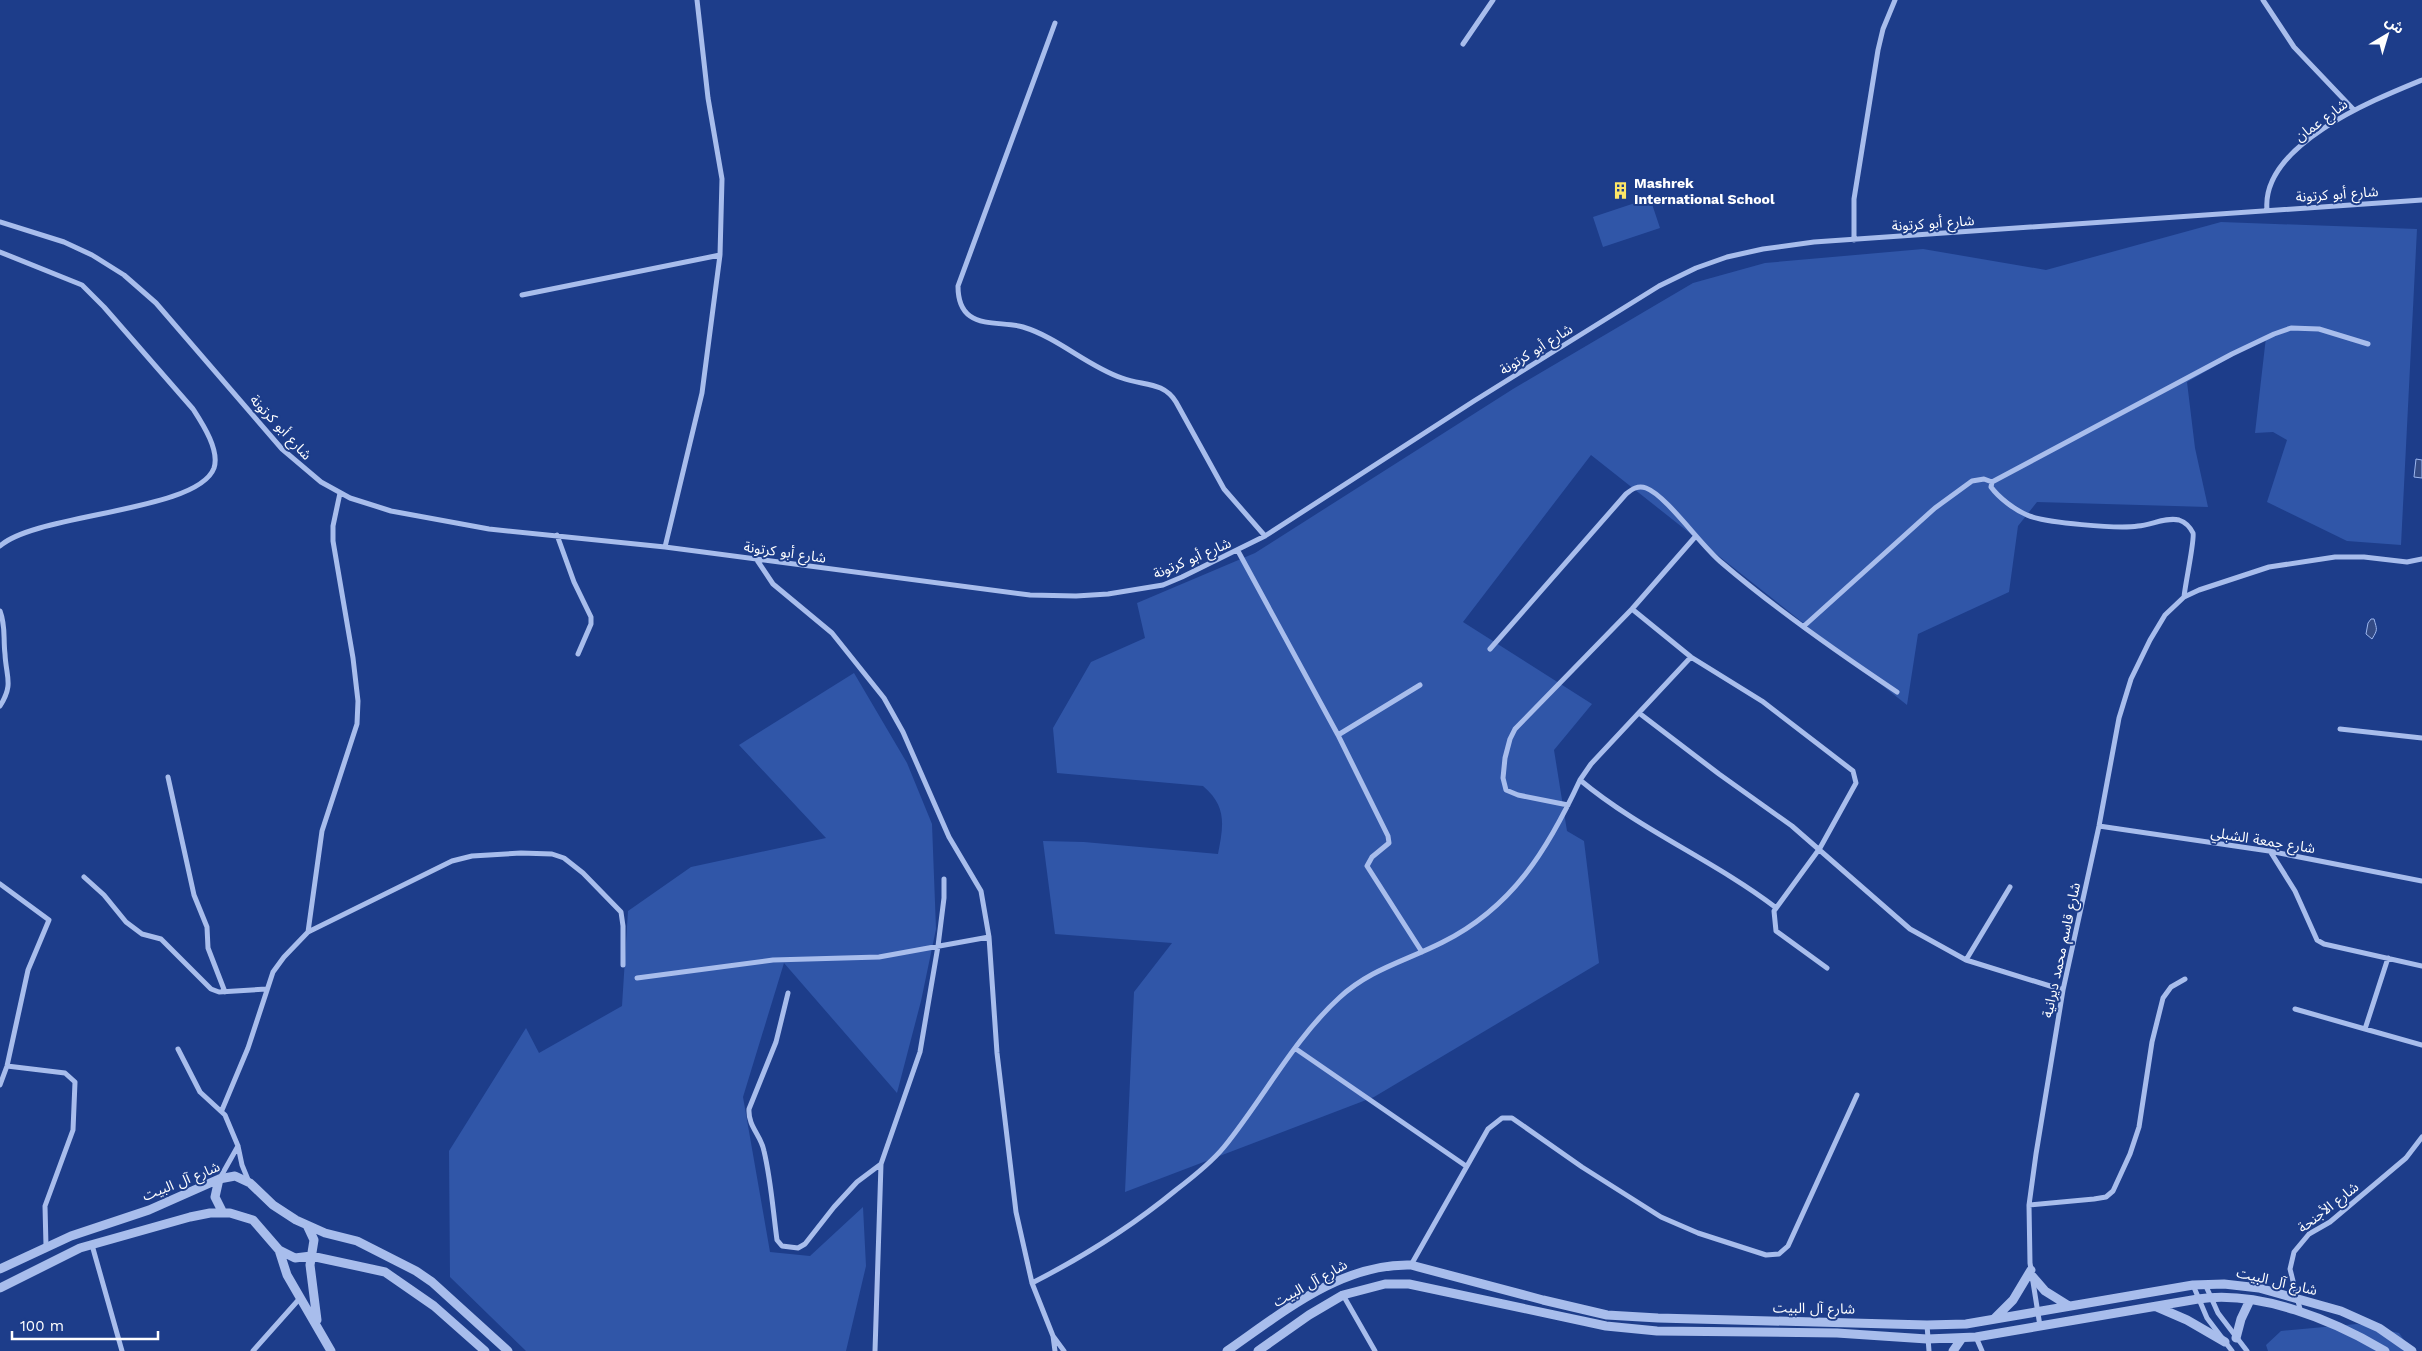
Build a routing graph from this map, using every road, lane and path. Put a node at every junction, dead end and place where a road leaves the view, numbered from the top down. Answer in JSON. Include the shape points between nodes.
{"nodes":[{"id":1,"x":697,"y":0,"type":"edge"},
{"id":2,"x":1493,"y":0,"type":"edge"},
{"id":3,"x":1895,"y":0,"type":"edge"},
{"id":4,"x":2263,"y":0,"type":"edge"},
{"id":5,"x":1055,"y":23,"type":"dead end"},
{"id":6,"x":1463,"y":44,"type":"dead end"},
{"id":7,"x":2422,"y":80,"type":"edge"},
{"id":8,"x":2353,"y":109,"type":"junction"},
{"id":9,"x":2422,"y":200,"type":"edge"},
{"id":10,"x":2267,"y":210,"type":"junction"},
{"id":11,"x":0,"y":222,"type":"edge"},
{"id":12,"x":1854,"y":240,"type":"junction"},
{"id":13,"x":0,"y":252,"type":"edge"},
{"id":14,"x":720,"y":255,"type":"junction"},
{"id":15,"x":522,"y":295,"type":"dead end"},
{"id":16,"x":2368,"y":344,"type":"dead end"},
{"id":17,"x":1992,"y":482,"type":"junction"},
{"id":18,"x":340,"y":493,"type":"junction"},
{"id":19,"x":557,"y":535,"type":"junction"},
{"id":20,"x":1265,"y":536,"type":"junction"},
{"id":21,"x":1695,"y":537,"type":"junction"},
{"id":22,"x":0,"y":546,"type":"edge"},
{"id":23,"x":664,"y":547,"type":"junction"},
{"id":24,"x":1238,"y":551,"type":"junction"},
{"id":25,"x":757,"y":560,"type":"junction"},
{"id":26,"x":2422,"y":560,"type":"edge"},
{"id":27,"x":2184,"y":597,"type":"junction"},
{"id":28,"x":1632,"y":609,"type":"junction"},
{"id":29,"x":0,"y":611,"type":"edge"},
{"id":30,"x":1804,"y":626,"type":"junction"},
{"id":31,"x":1490,"y":649,"type":"dead end"},
{"id":32,"x":578,"y":654,"type":"dead end"},
{"id":33,"x":1691,"y":657,"type":"junction"},
{"id":34,"x":1420,"y":685,"type":"dead end"},
{"id":35,"x":1897,"y":692,"type":"dead end"},
{"id":36,"x":0,"y":706,"type":"edge"},
{"id":37,"x":1639,"y":714,"type":"junction"},
{"id":38,"x":2340,"y":729,"type":"dead end"},
{"id":39,"x":1338,"y":736,"type":"junction"},
{"id":40,"x":2422,"y":738,"type":"edge"},
{"id":41,"x":168,"y":777,"type":"dead end"},
{"id":42,"x":1580,"y":780,"type":"junction"},
{"id":43,"x":1568,"y":805,"type":"junction"},
{"id":44,"x":2099,"y":826,"type":"junction"},
{"id":45,"x":1820,"y":848,"type":"junction"},
{"id":46,"x":2269,"y":851,"type":"junction"},
{"id":47,"x":84,"y":877,"type":"dead end"},
{"id":48,"x":944,"y":879,"type":"dead end"},
{"id":49,"x":2422,"y":881,"type":"edge"},
{"id":50,"x":0,"y":884,"type":"edge"},
{"id":51,"x":2010,"y":887,"type":"dead end"},
{"id":52,"x":1775,"y":907,"type":"junction"},
{"id":53,"x":308,"y":932,"type":"junction"},
{"id":54,"x":989,"y":938,"type":"junction"},
{"id":55,"x":938,"y":946,"type":"junction"},
{"id":56,"x":1422,"y":952,"type":"junction"},
{"id":57,"x":2388,"y":958,"type":"junction"},
{"id":58,"x":1966,"y":960,"type":"junction"},
{"id":59,"x":622,"y":965,"type":"dead end"},
{"id":60,"x":2422,"y":966,"type":"edge"},
{"id":61,"x":1828,"y":968,"type":"dead end"},
{"id":62,"x":637,"y":978,"type":"dead end"},
{"id":63,"x":2185,"y":979,"type":"dead end"},
{"id":64,"x":266,"y":989,"type":"junction"},
{"id":65,"x":2062,"y":990,"type":"junction"},
{"id":66,"x":225,"y":992,"type":"junction"},
{"id":67,"x":788,"y":993,"type":"dead end"},
{"id":68,"x":2295,"y":1009,"type":"dead end"},
{"id":69,"x":2365,"y":1029,"type":"junction"},
{"id":70,"x":2422,"y":1045,"type":"edge"},
{"id":71,"x":178,"y":1049,"type":"dead end"},
{"id":72,"x":1296,"y":1049,"type":"junction"},
{"id":73,"x":7,"y":1066,"type":"junction"},
{"id":74,"x":0,"y":1085,"type":"edge"},
{"id":75,"x":1856,"y":1095,"type":"dead end"},
{"id":76,"x":222,"y":1110,"type":"junction"},
{"id":77,"x":2422,"y":1138,"type":"edge"},
{"id":78,"x":238,"y":1146,"type":"junction"},
{"id":79,"x":881,"y":1164,"type":"junction"},
{"id":80,"x":1466,"y":1166,"type":"junction"},
{"id":81,"x":219,"y":1179,"type":"junction"},
{"id":82,"x":250,"y":1183,"type":"junction"},
{"id":83,"x":2030,"y":1204,"type":"junction"},
{"id":84,"x":223,"y":1213,"type":"junction"},
{"id":85,"x":306,"y":1224,"type":"junction"},
{"id":86,"x":92,"y":1245,"type":"junction"},
{"id":87,"x":46,"y":1246,"type":"junction"},
{"id":88,"x":279,"y":1250,"type":"junction"},
{"id":89,"x":311,"y":1256,"type":"junction"},
{"id":90,"x":1411,"y":1265,"type":"junction"},
{"id":91,"x":0,"y":1269,"type":"edge"},
{"id":92,"x":2032,"y":1273,"type":"junction"},
{"id":93,"x":1032,"y":1283,"type":"junction"},
{"id":94,"x":2205,"y":1284,"type":"junction"},
{"id":95,"x":2193,"y":1285,"type":"junction"},
{"id":96,"x":0,"y":1288,"type":"edge"},
{"id":97,"x":1343,"y":1295,"type":"junction"},
{"id":98,"x":301,"y":1297,"type":"junction"},
{"id":99,"x":2210,"y":1297,"type":"junction"},
{"id":100,"x":2298,"y":1298,"type":"junction"},
{"id":101,"x":2198,"y":1299,"type":"junction"},
{"id":102,"x":2250,"y":1300,"type":"junction"},
{"id":103,"x":2070,"y":1306,"type":"junction"},
{"id":104,"x":2157,"y":1307,"type":"junction"},
{"id":105,"x":2036,"y":1311,"type":"junction"},
{"id":106,"x":2302,"y":1313,"type":"junction"},
{"id":107,"x":1995,"y":1318,"type":"junction"},
{"id":108,"x":318,"y":1325,"type":"junction"},
{"id":109,"x":1927,"y":1325,"type":"junction"},
{"id":110,"x":2040,"y":1326,"type":"junction"},
{"id":111,"x":1053,"y":1336,"type":"junction"},
{"id":112,"x":1962,"y":1338,"type":"junction"},
{"id":113,"x":1976,"y":1338,"type":"junction"},
{"id":114,"x":2236,"y":1338,"type":"junction"},
{"id":115,"x":1927,"y":1340,"type":"junction"},
{"id":116,"x":2225,"y":1342,"type":"junction"},
{"id":117,"x":122,"y":1351,"type":"edge"},
{"id":118,"x":253,"y":1351,"type":"edge"},
{"id":119,"x":331,"y":1351,"type":"edge"},
{"id":120,"x":485,"y":1351,"type":"edge"},
{"id":121,"x":508,"y":1351,"type":"edge"},
{"id":122,"x":875,"y":1351,"type":"edge"},
{"id":123,"x":1055,"y":1351,"type":"edge"},
{"id":124,"x":1064,"y":1351,"type":"edge"},
{"id":125,"x":1227,"y":1351,"type":"edge"},
{"id":126,"x":1258,"y":1351,"type":"edge"},
{"id":127,"x":1375,"y":1351,"type":"edge"},
{"id":128,"x":1929,"y":1351,"type":"edge"},
{"id":129,"x":1953,"y":1351,"type":"edge"},
{"id":130,"x":1982,"y":1351,"type":"edge"},
{"id":131,"x":2232,"y":1351,"type":"edge"},
{"id":132,"x":2247,"y":1351,"type":"edge"},
{"id":133,"x":2385,"y":1351,"type":"edge"},
{"id":134,"x":2412,"y":1351,"type":"edge"}],
"edges":[{"from":1,"to":14,"type":"street","via":[[708,98],[722,179]]},
{"from":2,"to":6,"type":"street"},
{"from":3,"to":12,"type":"street","via":[[1878,50],[1854,199]]},
{"from":4,"to":8,"type":"street","via":[[2294,47]]},
{"from":5,"to":20,"type":"street","via":[[958,286],[958,299],[972,317],[1042,333],[1121,378],[1166,390],[1224,489]]},
{"from":7,"to":8,"type":"street","name":"شارع عمان"},
{"from":8,"to":10,"type":"street","name":"شارع عمان","via":[[2316,134],[2279,169],[2266,193]]},
{"from":9,"to":10,"type":"street","name":"شارع أبو كرتونة"},
{"from":10,"to":12,"type":"street","name":"شارع أبو كرتونة"},
{"from":11,"to":18,"type":"street","name":"شارع أبو كرتونة","via":[[64,242],[92,254],[124,275],[156,303],[282,449],[309,473]]},
{"from":12,"to":20,"type":"street","name":"شارع أبو كرتونة","via":[[1745,252],[1684,274],[1561,346]]},
{"from":13,"to":22,"type":"street","via":[[82,285],[193,409],[215,458],[214,467],[205,480],[179,493],[40,528],[17,535]]},
{"from":14,"to":15,"type":"street"},
{"from":14,"to":23,"type":"street","via":[[702,393]]},
{"from":16,"to":17,"type":"street","via":[[2310,328],[2291,328],[2274,334]]},
{"from":17,"to":27,"type":"street","via":[[1991,487],[1996,493],[2020,511],[2036,518],[2113,527],[2170,520],[2185,522],[2194,539]]},
{"from":17,"to":30,"type":"street","via":[[1972,480],[1935,508]]},
{"from":18,"to":19,"type":"street","name":"شارع أبو كرتونة","via":[[391,511],[435,520]]},
{"from":18,"to":53,"type":"street","via":[[333,541],[353,658],[358,716],[322,831]]},
{"from":19,"to":23,"type":"street","name":"شارع أبو كرتونة"},
{"from":19,"to":32,"type":"street","via":[[574,582],[591,616],[591,624]]},
{"from":20,"to":24,"type":"street","name":"شارع أبو كرتونة"},
{"from":21,"to":28,"type":"street"},
{"from":21,"to":30,"type":"street","via":[[1722,564]]},
{"from":21,"to":31,"type":"street","via":[[1658,496],[1647,488],[1634,488],[1601,520]]},
{"from":23,"to":25,"type":"street","name":"شارع أبو كرتونة"},
{"from":24,"to":25,"type":"street","name":"شارع أبو كرتونة","via":[[1163,585],[1076,596],[1030,595]]},
{"from":24,"to":39,"type":"street"},
{"from":25,"to":54,"type":"street","via":[[773,584],[832,632],[890,709],[949,837],[981,891]]},
{"from":26,"to":27,"type":"street","via":[[2407,562],[2335,557],[2285,563]]},
{"from":27,"to":44,"type":"street","name":"شارع قاسم محمد ديرانية","via":[[2157,626],[2124,699]]},
{"from":28,"to":33,"type":"street"},
{"from":28,"to":43,"type":"street","via":[[1525,717],[1510,739],[1503,778],[1506,790]]},
{"from":29,"to":36,"type":"street","via":[[6,631],[4,654],[10,683]]},
{"from":30,"to":35,"type":"street"},
{"from":33,"to":37,"type":"street"},
{"from":33,"to":45,"type":"street","via":[[1762,701],[1853,771],[1856,783]]},
{"from":34,"to":39,"type":"street"},
{"from":37,"to":42,"type":"street"},
{"from":37,"to":45,"type":"street"},
{"from":38,"to":40,"type":"street"},
{"from":39,"to":56,"type":"street","via":[[1390,840],[1367,866]]},
{"from":41,"to":66,"type":"street","via":[[194,895],[207,927],[208,948]]},
{"from":42,"to":43,"type":"street"},
{"from":42,"to":52,"type":"street","via":[[1647,827]]},
{"from":43,"to":56,"type":"street","via":[[1542,853],[1501,904],[1471,927]]},
{"from":44,"to":46,"type":"street","name":"شارع جمعة الشبلي"},
{"from":44,"to":65,"type":"street","name":"شارع قاسم محمد ديرانية"},
{"from":45,"to":52,"type":"street"},
{"from":45,"to":58,"type":"street","via":[[1910,929]]},
{"from":46,"to":49,"type":"street","name":"شارع جمعة الشبلي"},
{"from":46,"to":57,"type":"street","via":[[2295,892],[2317,940]]},
{"from":47,"to":66,"type":"street","via":[[104,894],[126,922],[139,932],[161,939],[211,989]]},
{"from":48,"to":55,"type":"street"},
{"from":50,"to":73,"type":"street","via":[[49,920],[28,970]]},
{"from":51,"to":58,"type":"street"},
{"from":52,"to":61,"type":"street","via":[[1776,931]]},
{"from":53,"to":59,"type":"street","via":[[452,861],[472,856],[544,853],[558,855],[572,864],[616,906],[622,919]]},
{"from":53,"to":64,"type":"street","via":[[277,965]]},
{"from":54,"to":55,"type":"street"},
{"from":54,"to":93,"type":"street","via":[[997,1053],[1015,1203]]},
{"from":55,"to":62,"type":"street","via":[[879,957],[773,960]]},
{"from":55,"to":79,"type":"street","via":[[918,1058]]},
{"from":56,"to":72,"type":"street","via":[[1369,974],[1353,986],[1319,1019]]},
{"from":57,"to":60,"type":"street"},
{"from":57,"to":69,"type":"street"},
{"from":58,"to":65,"type":"street"},
{"from":63,"to":83,"type":"street","via":[[2171,987],[2163,998],[2152,1042],[2139,1127],[2113,1191],[2106,1197],[2094,1199]]},
{"from":64,"to":66,"type":"street"},
{"from":64,"to":76,"type":"street","via":[[248,1048]]},
{"from":65,"to":83,"type":"street","name":"شارع قاسم محمد ديرانية"},
{"from":67,"to":79,"type":"street","via":[[776,1042],[748,1117],[750,1126],[762,1141],[777,1240],[782,1246],[798,1248],[805,1244],[834,1207]]},
{"from":68,"to":69,"type":"street"},
{"from":69,"to":70,"type":"street"},
{"from":71,"to":76,"type":"street","via":[[200,1092]]},
{"from":72,"to":80,"type":"street"},
{"from":72,"to":93,"type":"street","via":[[1223,1149],[1197,1174],[1097,1247]]},
{"from":73,"to":74,"type":"street"},
{"from":73,"to":87,"type":"street","via":[[65,1073],[75,1082],[73,1130],[45,1206]]},
{"from":75,"to":80,"type":"street","via":[[1788,1246],[1773,1256],[1737,1247],[1661,1217],[1512,1118],[1494,1122]]},
{"from":76,"to":78,"type":"street"},
{"from":77,"to":100,"type":"street","name":"شارع الأجنحة","via":[[2406,1158],[2330,1222],[2309,1234],[2294,1252],[2290,1269]]},
{"from":78,"to":81,"type":"street"},
{"from":78,"to":82,"type":"street"},
{"from":79,"to":122,"type":"street"},
{"from":80,"to":90,"type":"street"},
{"from":81,"to":82,"type":"street","name":"شارع آل البيت","via":[[235,1176]]},
{"from":81,"to":84,"type":"street","via":[[215,1197]]},
{"from":81,"to":87,"type":"street","name":"شارع آل البيت","via":[[149,1210]]},
{"from":82,"to":85,"type":"street","name":"شارع آل البيت","via":[[283,1213]]},
{"from":83,"to":92,"type":"street","name":"شارع قاسم محمد ديرانية"},
{"from":84,"to":86,"type":"street","via":[[190,1217]]},
{"from":84,"to":88,"type":"street","via":[[253,1220]]},
{"from":85,"to":89,"type":"street","via":[[314,1240]]},
{"from":85,"to":121,"type":"street","name":"شارع آل البيت","via":[[325,1234],[357,1242],[416,1271]]},
{"from":86,"to":96,"type":"street"},
{"from":86,"to":117,"type":"street"},
{"from":87,"to":91,"type":"street","name":"شارع آل البيت"},
{"from":88,"to":89,"type":"street","via":[[295,1258]]},
{"from":88,"to":98,"type":"street","via":[[282,1266]]},
{"from":89,"to":108,"type":"street","via":[[311,1284]]},
{"from":89,"to":120,"type":"street","via":[[384,1272],[434,1306]]},
{"from":90,"to":109,"type":"street","name":"شارع آل البيت","via":[[1607,1314]]},
{"from":90,"to":125,"type":"street","name":"شارع آل البيت","via":[[1386,1266],[1342,1278]]},
{"from":92,"to":103,"type":"street","via":[[2045,1291]]},
{"from":92,"to":105,"type":"street","name":"شارع قاسم محمد ديرانية"},
{"from":92,"to":107,"type":"street"},
{"from":93,"to":111,"type":"street"},
{"from":94,"to":95,"type":"street","name":"شارع آل البيت"},
{"from":94,"to":99,"type":"street"},
{"from":94,"to":100,"type":"street","name":"شارع آل البيت","via":[[2240,1285]]},
{"from":95,"to":101,"type":"street"},
{"from":95,"to":103,"type":"street","name":"شارع آل البيت"},
{"from":97,"to":115,"type":"street","name":"شارع آل البيت","via":[[1372,1286],[1409,1284],[1614,1327],[1657,1331],[1837,1333]]},
{"from":97,"to":126,"type":"street","name":"شارع آل البيت"},
{"from":97,"to":127,"type":"street"},
{"from":98,"to":108,"type":"street"},
{"from":98,"to":118,"type":"street"},
{"from":99,"to":101,"type":"street","name":"شارع آل البيت"},
{"from":99,"to":102,"type":"street","name":"شارع آل البيت"},
{"from":99,"to":114,"type":"street"},
{"from":100,"to":106,"type":"street","name":"شارع الأجنحة"},
{"from":100,"to":134,"type":"street","name":"شارع آل البيت","via":[[2363,1320]]},
{"from":101,"to":104,"type":"street","name":"شارع آل البيت"},
{"from":101,"to":116,"type":"street"},
{"from":102,"to":106,"type":"street","name":"شارع آل البيت"},
{"from":102,"to":114,"type":"street"},
{"from":103,"to":105,"type":"street","name":"شارع آل البيت"},
{"from":104,"to":110,"type":"street","name":"شارع آل البيت"},
{"from":104,"to":116,"type":"street"},
{"from":105,"to":107,"type":"street","name":"شارع آل البيت"},
{"from":105,"to":110,"type":"street","name":"شارع قاسم محمد ديرانية"},
{"from":106,"to":133,"type":"street","name":"شارع آل البيت","via":[[2349,1330]]},
{"from":107,"to":109,"type":"street","name":"شارع آل البيت","via":[[1966,1324]]},
{"from":108,"to":119,"type":"street"},
{"from":109,"to":115,"type":"street"},
{"from":110,"to":113,"type":"street","name":"شارع آل البيت"},
{"from":111,"to":123,"type":"street"},
{"from":111,"to":124,"type":"street"},
{"from":112,"to":113,"type":"street","name":"شارع آل البيت"},
{"from":112,"to":115,"type":"street","name":"شارع آل البيت"},
{"from":112,"to":129,"type":"street"},
{"from":113,"to":130,"type":"street"},
{"from":114,"to":132,"type":"street"},
{"from":115,"to":128,"type":"street"},
{"from":116,"to":131,"type":"street"}]}
